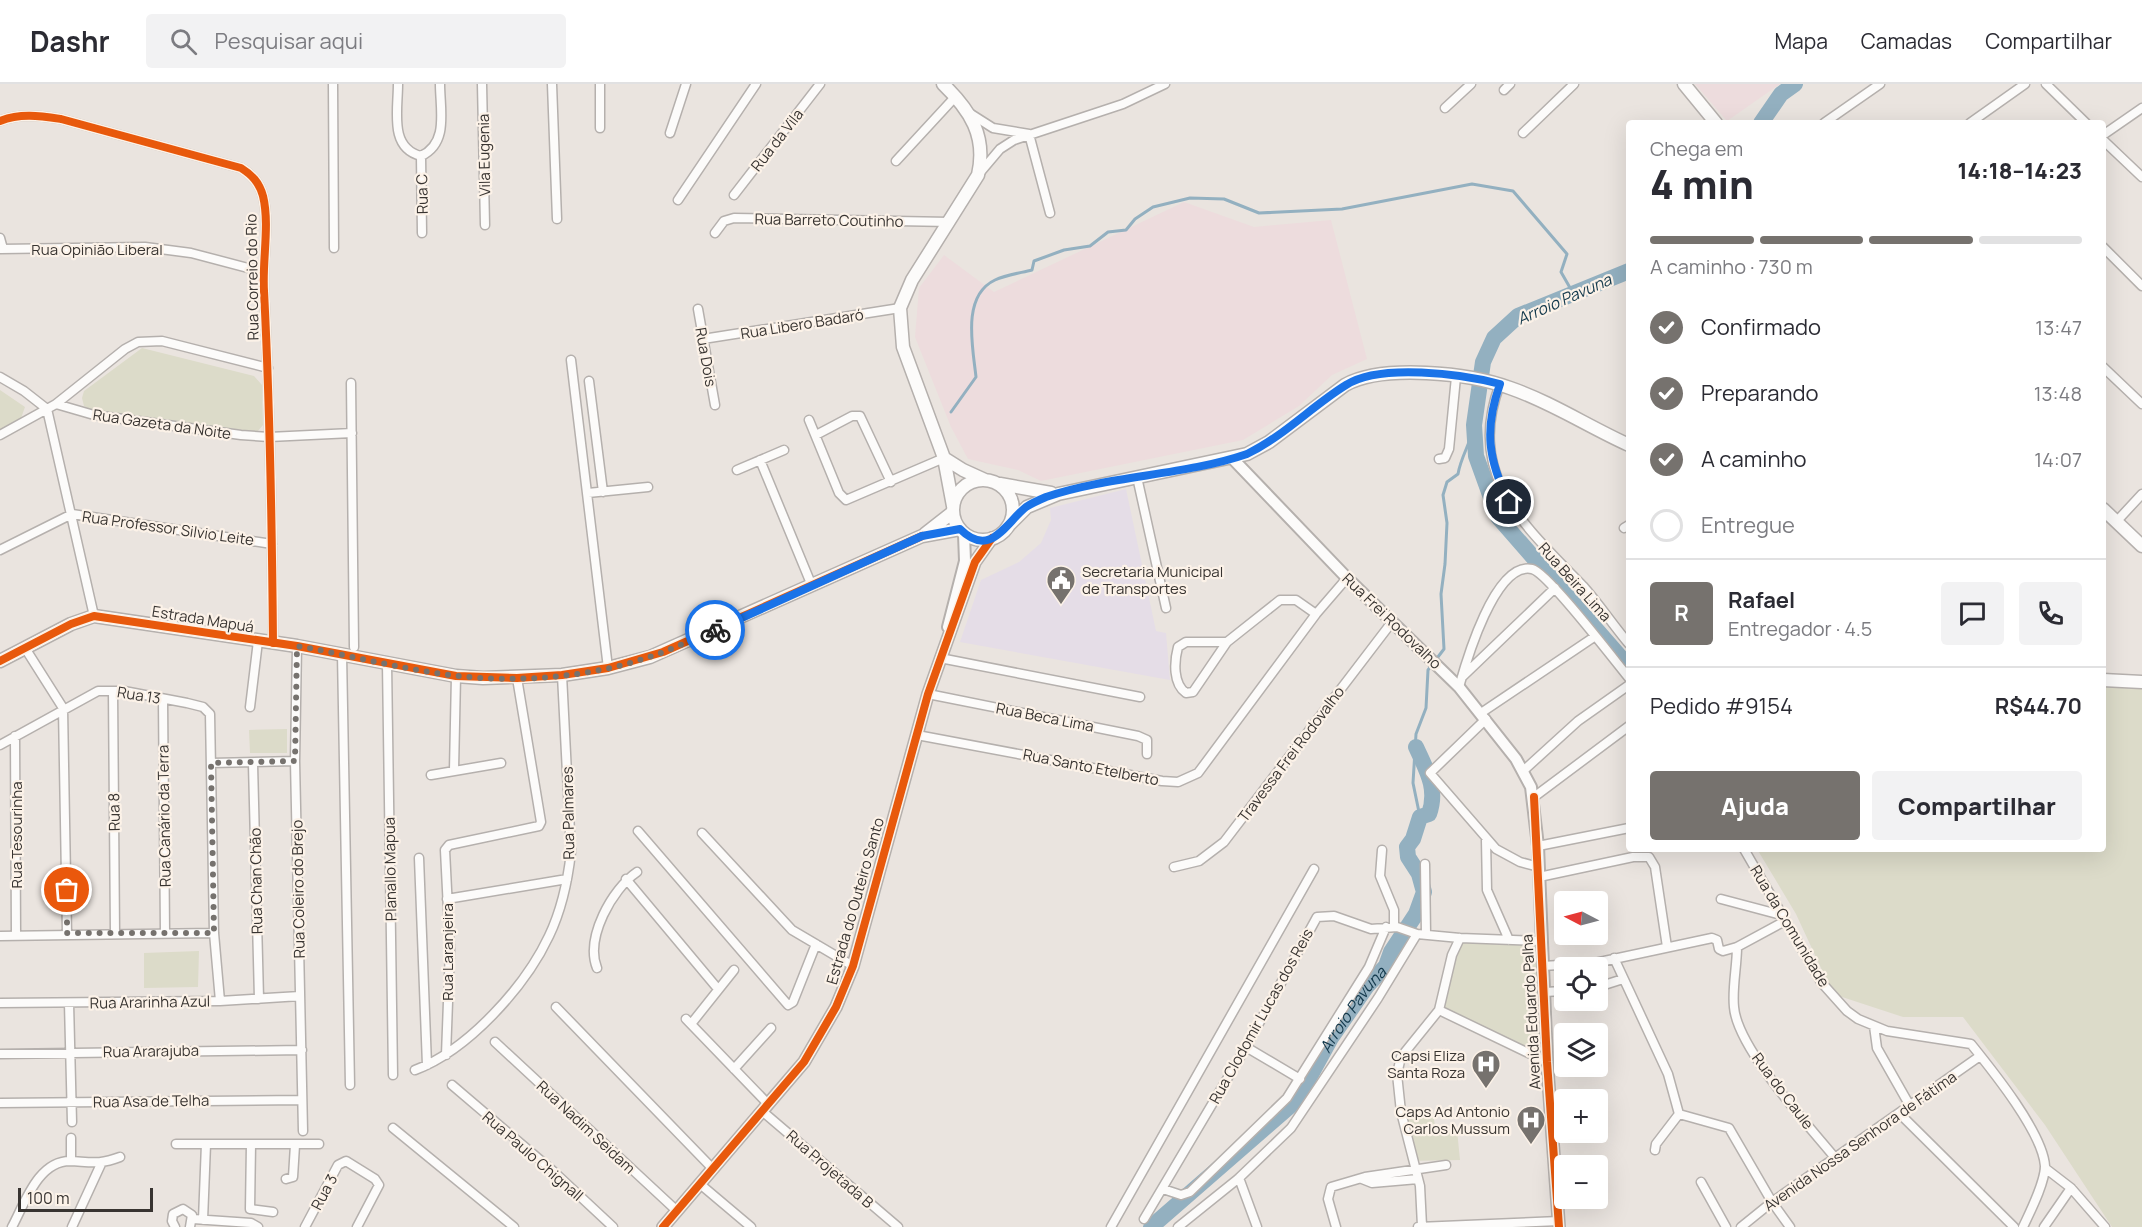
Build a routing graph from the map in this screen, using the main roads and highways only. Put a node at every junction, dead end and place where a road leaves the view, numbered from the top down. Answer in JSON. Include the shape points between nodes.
{"nodes":[{"id":1,"x":943,"y":84,"type":"edge"},
{"id":2,"x":1684,"y":84,"type":"edge"},
{"id":3,"x":1714,"y":120,"type":"edge"},
{"id":4,"x":1626,"y":444,"type":"edge"},
{"id":5,"x":944,"y":458,"type":"junction"},
{"id":6,"x":991,"y":481,"type":"junction"},
{"id":7,"x":1058,"y":494,"type":"junction"},
{"id":8,"x":953,"y":509,"type":"junction"},
{"id":9,"x":2106,"y":512,"type":"edge"},
{"id":10,"x":1008,"y":526,"type":"junction"},
{"id":11,"x":962,"y":531,"type":"junction"},
{"id":12,"x":922,"y":536,"type":"junction"},
{"id":13,"x":2142,"y":546,"type":"edge"},
{"id":14,"x":0,"y":661,"type":"edge"},
{"id":15,"x":2106,"y":680,"type":"edge"},
{"id":16,"x":2142,"y":682,"type":"edge"}],
"edges":[{"from":1,"to":5,"type":"main road","via":[[971,114],[980,141],[978,175],[912,280],[900,308],[900,334]]},
{"from":2,"to":3,"type":"main road"},
{"from":4,"to":7,"type":"main road","via":[[1498,384],[1397,372],[1372,374],[1354,380],[1269,442],[1233,459]]},
{"from":5,"to":6,"type":"main road"},
{"from":5,"to":8,"type":"main road"},
{"from":6,"to":7,"type":"main road"},
{"from":6,"to":8,"type":"main road","via":[[964,486]]},
{"from":6,"to":10,"type":"main road","via":[[1008,494],[1013,510]]},
{"from":7,"to":10,"type":"main road","via":[[1027,507]]},
{"from":8,"to":11,"type":"main road"},
{"from":8,"to":12,"type":"main road","name":"Estrada Mapuá"},
{"from":9,"to":13,"type":"main road"},
{"from":10,"to":11,"type":"main road","via":[[992,538],[977,539]]},
{"from":11,"to":12,"type":"main road","name":"Estrada Mapuá"},
{"from":12,"to":14,"type":"main road","name":"Estrada Mapuá","via":[[663,652],[608,668],[562,675],[456,676],[297,646],[94,616]]},
{"from":15,"to":16,"type":"main road"}]}
